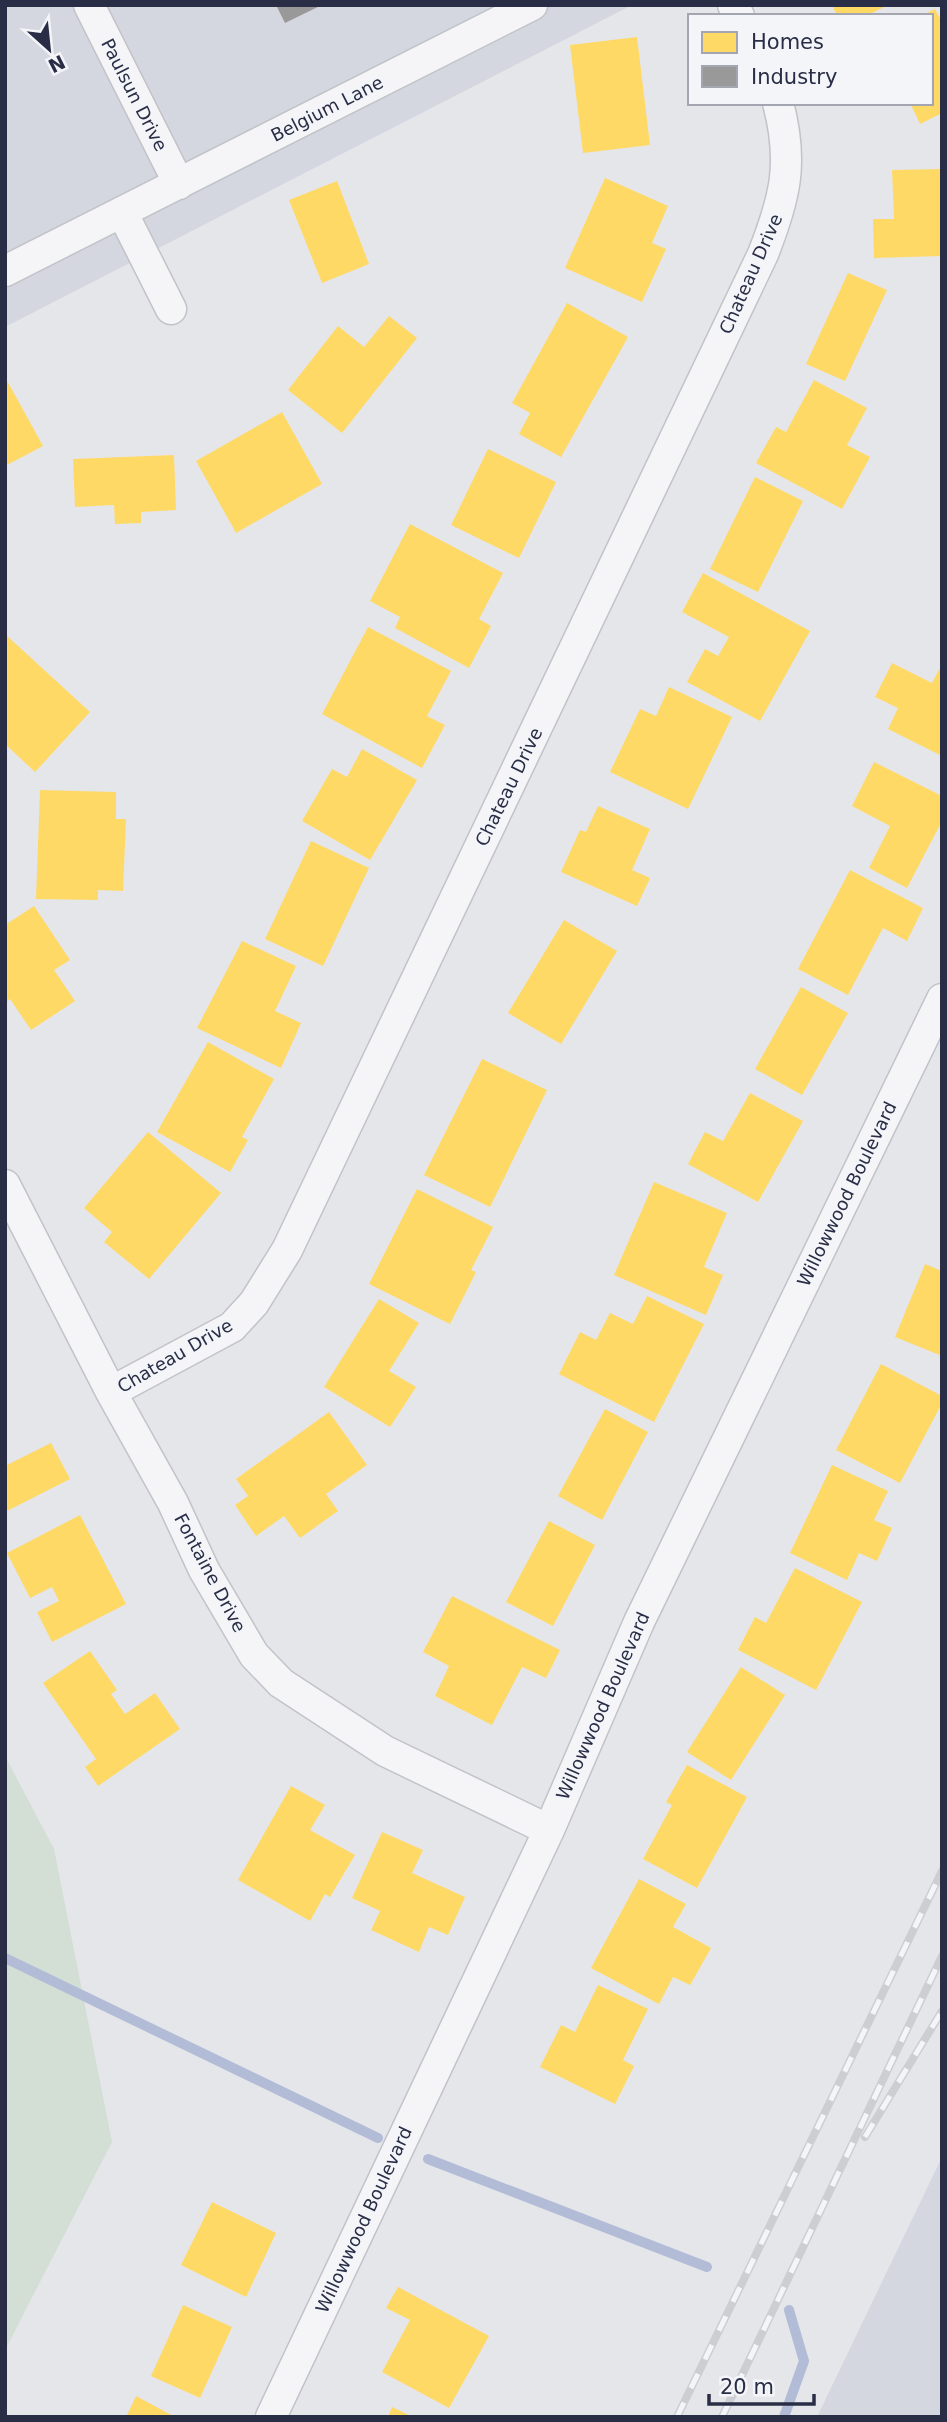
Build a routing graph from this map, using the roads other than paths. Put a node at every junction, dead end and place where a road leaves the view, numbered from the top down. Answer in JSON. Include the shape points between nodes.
{"nodes":[{"id":1,"x":89,"y":5,"type":"edge"},
{"id":2,"x":532,"y":5,"type":"edge"},
{"id":3,"x":778,"y":105,"type":"edge"},
{"id":4,"x":179,"y":184,"type":"junction"},
{"id":5,"x":122,"y":212,"type":"junction"},
{"id":6,"x":5,"y":271,"type":"edge"},
{"id":7,"x":171,"y":309,"type":"dead end"},
{"id":8,"x":942,"y":999,"type":"edge"},
{"id":9,"x":5,"y":1185,"type":"edge"},
{"id":10,"x":111,"y":1392,"type":"junction"},
{"id":11,"x":549,"y":1830,"type":"junction"},
{"id":12,"x":271,"y":2417,"type":"edge"}],
"edges":[{"from":1,"to":4,"type":"street","name":"Paulsun Drive"},
{"from":2,"to":4,"type":"street","name":"Belgium Lane"},
{"from":3,"to":10,"type":"street","name":"Chateau Drive","via":[[788,159],[780,211],[763,254],[288,1250],[254,1303],[232,1327]]},
{"from":4,"to":5,"type":"street","name":"Belgium Lane"},
{"from":5,"to":6,"type":"street","name":"Belgium Lane"},
{"from":5,"to":7,"type":"street"},
{"from":8,"to":11,"type":"street","name":"Willowwood Boulevard","via":[[639,1622]]},
{"from":9,"to":10,"type":"street","name":"Fontaine Drive"},
{"from":10,"to":11,"type":"street","name":"Fontaine Drive","via":[[173,1503],[204,1570],[254,1655],[281,1683],[385,1751]]},
{"from":11,"to":12,"type":"street","name":"Willowwood Boulevard"}]}
